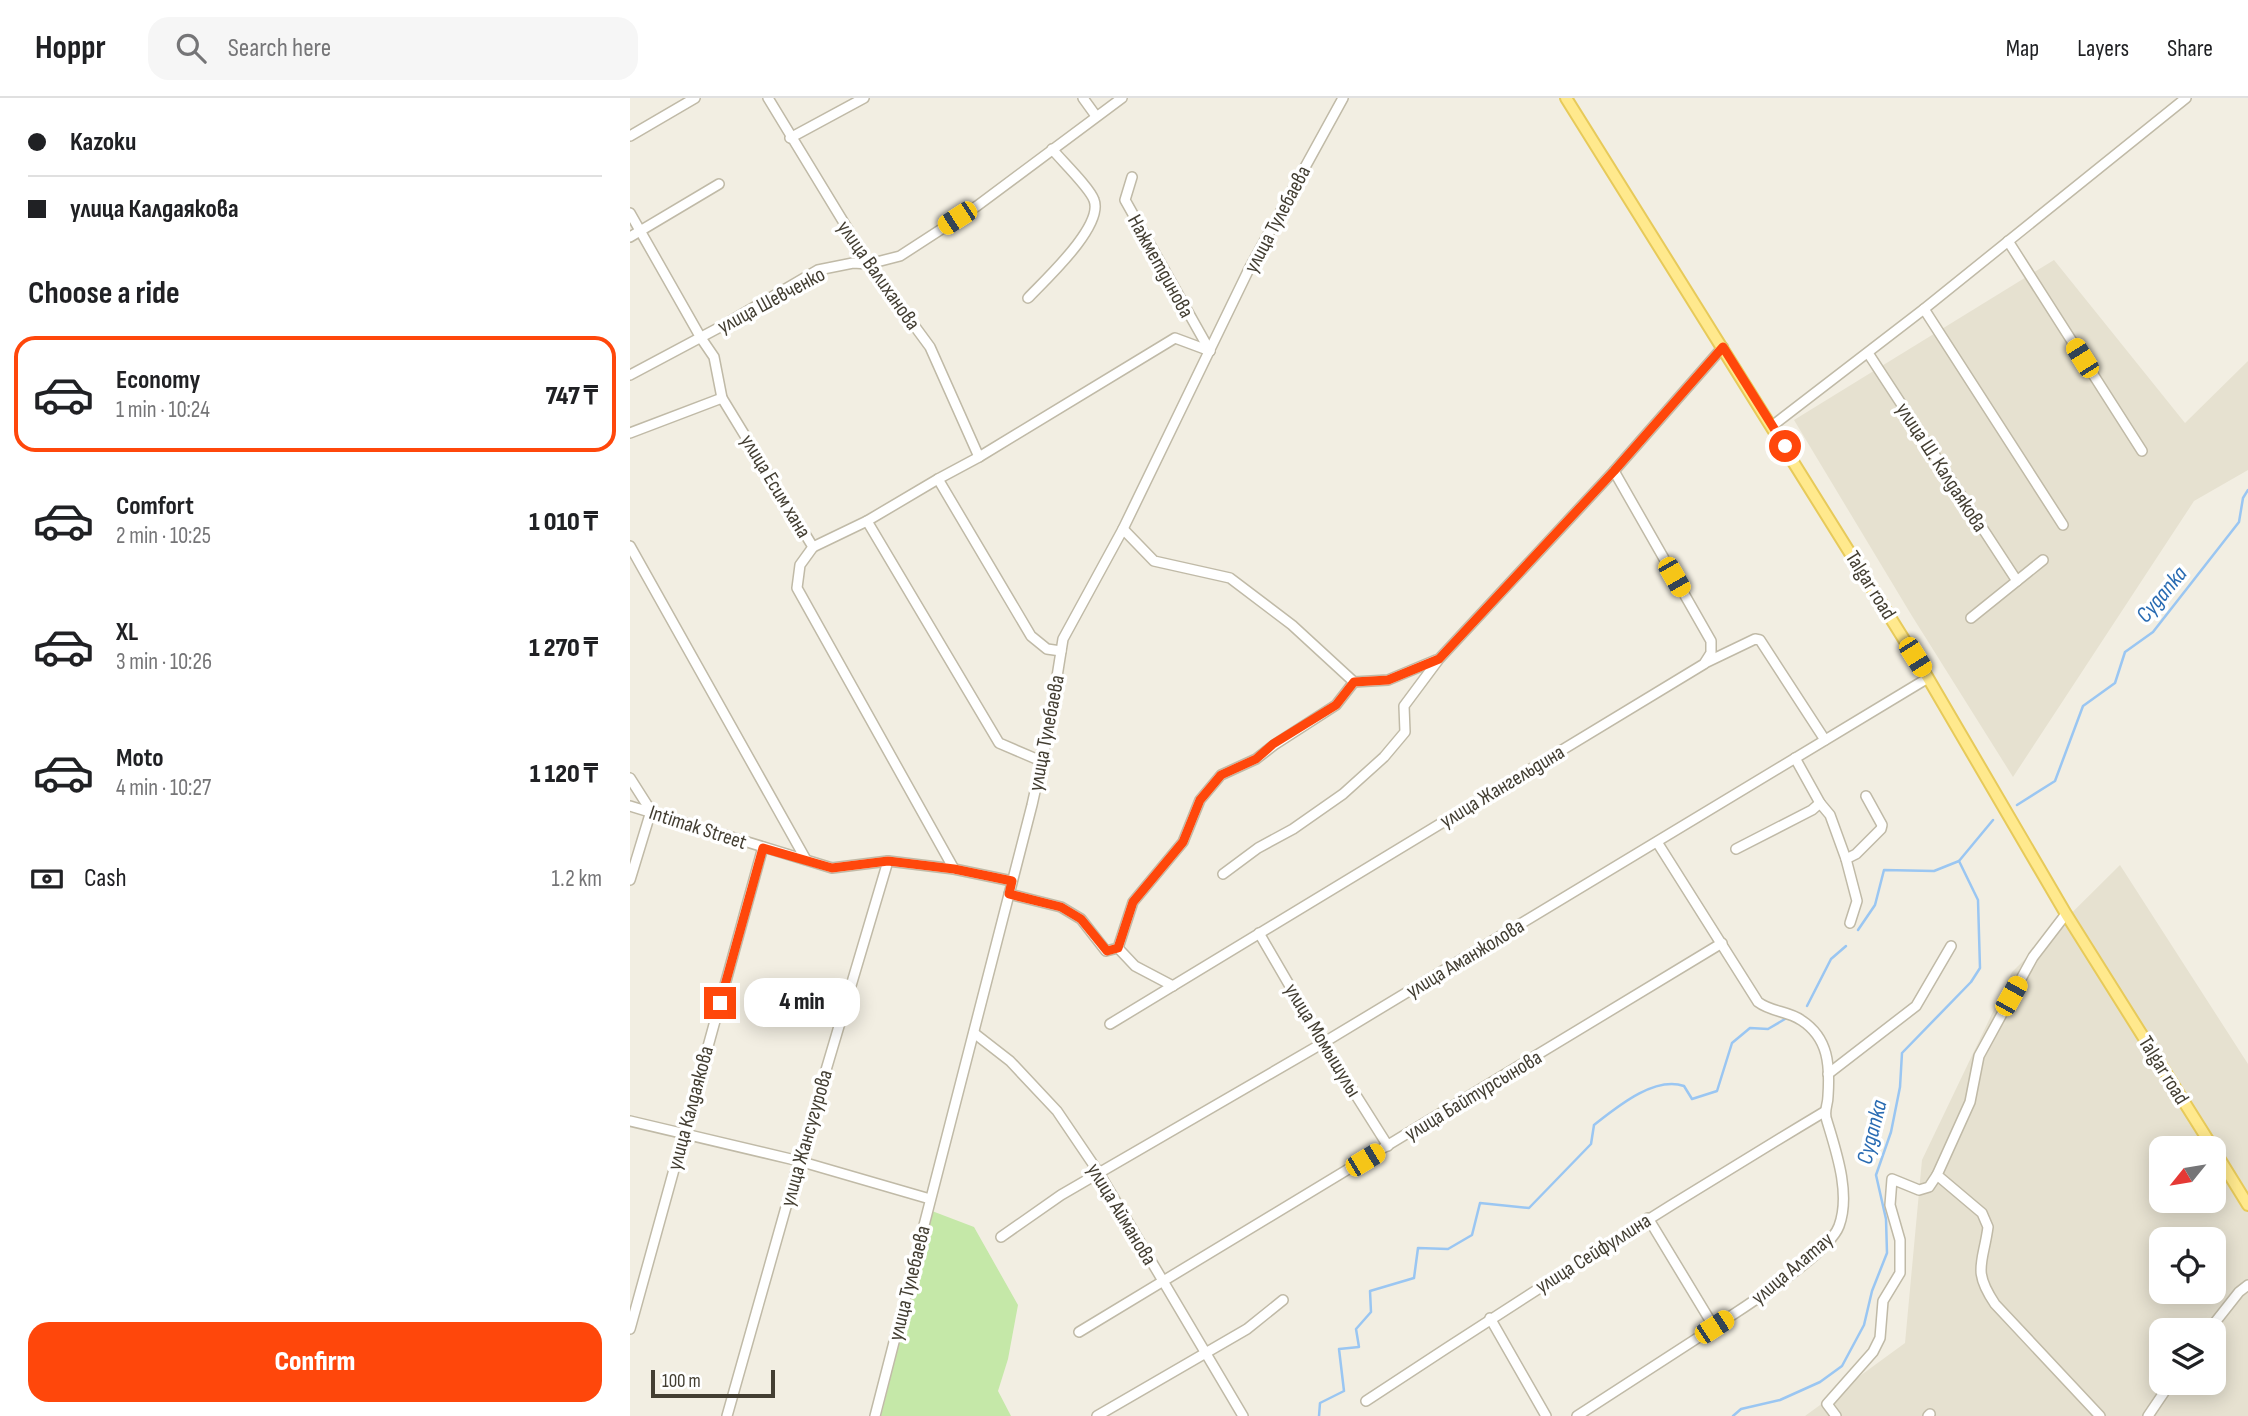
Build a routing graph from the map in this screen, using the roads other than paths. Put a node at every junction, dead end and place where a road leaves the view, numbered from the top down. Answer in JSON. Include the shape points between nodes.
{"nodes":[{"id":1,"x":695,"y":98,"type":"edge"},
{"id":2,"x":768,"y":98,"type":"edge"},
{"id":3,"x":864,"y":98,"type":"edge"},
{"id":4,"x":1083,"y":98,"type":"edge"},
{"id":5,"x":1122,"y":98,"type":"edge"},
{"id":6,"x":1343,"y":98,"type":"edge"},
{"id":7,"x":1566,"y":98,"type":"edge"},
{"id":8,"x":2186,"y":98,"type":"edge"},
{"id":9,"x":1096,"y":116,"type":"junction"},
{"id":10,"x":630,"y":136,"type":"edge"},
{"id":11,"x":790,"y":138,"type":"junction"},
{"id":12,"x":1052,"y":149,"type":"junction"},
{"id":13,"x":1132,"y":177,"type":"dead end"},
{"id":14,"x":719,"y":184,"type":"dead end"},
{"id":15,"x":630,"y":212,"type":"edge"},
{"id":16,"x":640,"y":231,"type":"junction"},
{"id":17,"x":630,"y":237,"type":"edge"},
{"id":18,"x":2008,"y":241,"type":"junction"},
{"id":19,"x":869,"y":264,"type":"junction"},
{"id":20,"x":1028,"y":298,"type":"dead end"},
{"id":21,"x":1924,"y":309,"type":"junction"},
{"id":22,"x":701,"y":338,"type":"junction"},
{"id":23,"x":1723,"y":347,"type":"junction"},
{"id":24,"x":1210,"y":351,"type":"junction"},
{"id":25,"x":1868,"y":353,"type":"junction"},
{"id":26,"x":630,"y":375,"type":"edge"},
{"id":27,"x":722,"y":398,"type":"junction"},
{"id":28,"x":1772,"y":426,"type":"junction"},
{"id":29,"x":630,"y":433,"type":"edge"},
{"id":30,"x":2142,"y":451,"type":"dead end"},
{"id":31,"x":979,"y":457,"type":"junction"},
{"id":32,"x":1614,"y":471,"type":"junction"},
{"id":33,"x":938,"y":479,"type":"junction"},
{"id":34,"x":867,"y":521,"type":"junction"},
{"id":35,"x":2063,"y":525,"type":"dead end"},
{"id":36,"x":1123,"y":529,"type":"junction"},
{"id":37,"x":630,"y":546,"type":"edge"},
{"id":38,"x":813,"y":547,"type":"junction"},
{"id":39,"x":2043,"y":560,"type":"dead end"},
{"id":40,"x":2017,"y":581,"type":"junction"},
{"id":41,"x":1971,"y":618,"type":"dead end"},
{"id":42,"x":1061,"y":651,"type":"junction"},
{"id":43,"x":1439,"y":659,"type":"junction"},
{"id":44,"x":1704,"y":664,"type":"junction"},
{"id":45,"x":1928,"y":678,"type":"junction"},
{"id":46,"x":1354,"y":682,"type":"junction"},
{"id":47,"x":1825,"y":740,"type":"junction"},
{"id":48,"x":1795,"y":758,"type":"junction"},
{"id":49,"x":1041,"y":761,"type":"junction"},
{"id":50,"x":630,"y":778,"type":"edge"},
{"id":51,"x":1866,"y":796,"type":"dead end"},
{"id":52,"x":1820,"y":803,"type":"junction"},
{"id":53,"x":630,"y":806,"type":"edge"},
{"id":54,"x":651,"y":811,"type":"junction"},
{"id":55,"x":1657,"y":842,"type":"junction"},
{"id":56,"x":763,"y":848,"type":"junction"},
{"id":57,"x":1736,"y":849,"type":"dead end"},
{"id":58,"x":805,"y":858,"type":"junction"},
{"id":59,"x":1846,"y":859,"type":"junction"},
{"id":60,"x":888,"y":861,"type":"junction"},
{"id":61,"x":954,"y":869,"type":"junction"},
{"id":62,"x":1223,"y":874,"type":"dead end"},
{"id":63,"x":630,"y":880,"type":"edge"},
{"id":64,"x":1012,"y":881,"type":"junction"},
{"id":65,"x":1009,"y":894,"type":"junction"},
{"id":66,"x":2066,"y":914,"type":"junction"},
{"id":67,"x":1850,"y":923,"type":"dead end"},
{"id":68,"x":1259,"y":933,"type":"junction"},
{"id":69,"x":1722,"y":943,"type":"junction"},
{"id":70,"x":1951,"y":946,"type":"dead end"},
{"id":71,"x":1118,"y":948,"type":"junction"},
{"id":72,"x":1173,"y":986,"type":"junction"},
{"id":73,"x":1111,"y":1024,"type":"dead end"},
{"id":74,"x":974,"y":1033,"type":"junction"},
{"id":75,"x":1323,"y":1043,"type":"junction"},
{"id":76,"x":1828,"y":1074,"type":"junction"},
{"id":77,"x":1824,"y":1112,"type":"junction"},
{"id":78,"x":630,"y":1121,"type":"edge"},
{"id":79,"x":684,"y":1133,"type":"junction"},
{"id":80,"x":2205,"y":1136,"type":"edge"},
{"id":81,"x":1388,"y":1146,"type":"junction"},
{"id":82,"x":799,"y":1161,"type":"junction"},
{"id":83,"x":2226,"y":1170,"type":"edge"},
{"id":84,"x":1099,"y":1173,"type":"junction"},
{"id":85,"x":1937,"y":1175,"type":"junction"},
{"id":86,"x":930,"y":1199,"type":"junction"},
{"id":87,"x":2248,"y":1205,"type":"edge"},
{"id":88,"x":1648,"y":1218,"type":"junction"},
{"id":89,"x":1001,"y":1237,"type":"dead end"},
{"id":90,"x":1162,"y":1283,"type":"junction"},
{"id":91,"x":2248,"y":1285,"type":"edge"},
{"id":92,"x":1283,"y":1300,"type":"dead end"},
{"id":93,"x":1490,"y":1318,"type":"junction"},
{"id":94,"x":2218,"y":1318,"type":"edge"},
{"id":95,"x":1714,"y":1327,"type":"junction"},
{"id":96,"x":630,"y":1329,"type":"edge"},
{"id":97,"x":1079,"y":1332,"type":"dead end"},
{"id":98,"x":1204,"y":1352,"type":"junction"},
{"id":99,"x":2162,"y":1395,"type":"edge"},
{"id":100,"x":1366,"y":1401,"type":"dead end"},
{"id":101,"x":727,"y":1416,"type":"edge"},
{"id":102,"x":875,"y":1416,"type":"edge"},
{"id":103,"x":1097,"y":1416,"type":"edge"},
{"id":104,"x":1243,"y":1416,"type":"edge"},
{"id":105,"x":1546,"y":1416,"type":"edge"},
{"id":106,"x":1577,"y":1416,"type":"edge"},
{"id":107,"x":1836,"y":1416,"type":"edge"},
{"id":108,"x":2099,"y":1416,"type":"edge"},
{"id":109,"x":2148,"y":1416,"type":"edge"}],
"edges":[{"from":1,"to":10,"type":"street"},
{"from":2,"to":11,"type":"street","name":"улица Валиханова"},
{"from":3,"to":11,"type":"street"},
{"from":4,"to":9,"type":"street"},
{"from":5,"to":9,"type":"street","name":"улица Шевченко"},
{"from":6,"to":24,"type":"street","name":"улица Тулебаева","via":[[1248,271]]},
{"from":7,"to":23,"type":"main road","name":"Talgar road"},
{"from":8,"to":18,"type":"street"},
{"from":9,"to":12,"type":"street","name":"улица Шевченко"},
{"from":11,"to":19,"type":"street","name":"улица Валиханова"},
{"from":12,"to":19,"type":"street","name":"улица Шевченко","via":[[900,256]]},
{"from":12,"to":20,"type":"street","via":[[1094,199],[1096,213],[1072,253]]},
{"from":13,"to":24,"type":"street","name":"Нажметдинова","via":[[1125,200]]},
{"from":14,"to":16,"type":"street"},
{"from":15,"to":16,"type":"street","name":"улица Есим хана"},
{"from":16,"to":17,"type":"street"},
{"from":16,"to":22,"type":"street","name":"улица Есим хана"},
{"from":18,"to":21,"type":"street"},
{"from":18,"to":30,"type":"street"},
{"from":19,"to":22,"type":"street","name":"улица Шевченко","via":[[818,270]]},
{"from":19,"to":31,"type":"street","name":"улица Валиханова","via":[[930,347]]},
{"from":21,"to":25,"type":"street"},
{"from":21,"to":35,"type":"street"},
{"from":22,"to":26,"type":"street","name":"улица Шевченко"},
{"from":22,"to":27,"type":"street","name":"улица Есим хана","via":[[714,357]]},
{"from":23,"to":28,"type":"main road","name":"Talgar road"},
{"from":23,"to":32,"type":"street"},
{"from":24,"to":31,"type":"street","via":[[1175,338]]},
{"from":24,"to":36,"type":"street","name":"улица Тулебаева"},
{"from":25,"to":28,"type":"street"},
{"from":25,"to":40,"type":"street","name":"улица Ш. Калдаякова"},
{"from":27,"to":29,"type":"street"},
{"from":27,"to":38,"type":"street","name":"улица Есим хана"},
{"from":28,"to":45,"type":"main road","name":"Talgar road"},
{"from":31,"to":33,"type":"street"},
{"from":32,"to":43,"type":"street"},
{"from":32,"to":44,"type":"street","via":[[1711,641]]},
{"from":33,"to":34,"type":"street"},
{"from":33,"to":42,"type":"street","via":[[1031,636],[1047,649]]},
{"from":34,"to":38,"type":"street"},
{"from":34,"to":49,"type":"street","via":[[999,743]]},
{"from":36,"to":42,"type":"street","name":"улица Тулебаева","via":[[1063,639]]},
{"from":36,"to":46,"type":"street","via":[[1154,561],[1230,579],[1292,625]]},
{"from":37,"to":58,"type":"street"},
{"from":38,"to":61,"type":"street","name":"улица Есим хана","via":[[800,565],[797,588]]},
{"from":39,"to":40,"type":"street"},
{"from":40,"to":41,"type":"street"},
{"from":42,"to":49,"type":"street","name":"улица Тулебаева"},
{"from":43,"to":46,"type":"street","via":[[1388,680]]},
{"from":43,"to":62,"type":"street","via":[[1404,706],[1405,732],[1384,757],[1343,794]]},
{"from":44,"to":47,"type":"street","name":"улица Жангельдина","via":[[1760,640]]},
{"from":44,"to":68,"type":"street","name":"улица Жангельдина"},
{"from":45,"to":47,"type":"street","name":"улица Аманжолова"},
{"from":45,"to":66,"type":"main road","name":"Talgar road"},
{"from":46,"to":71,"type":"street","via":[[1336,705],[1256,759],[1221,775],[1200,800],[1183,842],[1133,902]]},
{"from":47,"to":48,"type":"street","name":"улица Аманжолова"},
{"from":48,"to":52,"type":"street"},
{"from":48,"to":55,"type":"street","name":"улица Аманжолова"},
{"from":49,"to":64,"type":"street","name":"улица Тулебаева"},
{"from":50,"to":54,"type":"street"},
{"from":51,"to":59,"type":"street","via":[[1881,829]]},
{"from":52,"to":57,"type":"street"},
{"from":52,"to":59,"type":"street","via":[[1830,816]]},
{"from":53,"to":54,"type":"street","name":"Intimak Street"},
{"from":54,"to":56,"type":"street","name":"Intimak Street"},
{"from":54,"to":63,"type":"street"},
{"from":55,"to":69,"type":"street","name":"улица Алатау"},
{"from":55,"to":75,"type":"street","name":"улица Аманжолова"},
{"from":56,"to":58,"type":"street","name":"Intimak Street"},
{"from":56,"to":79,"type":"street","name":"улица Калдаякова"},
{"from":58,"to":60,"type":"street","name":"Intimak Street","via":[[832,868]]},
{"from":59,"to":67,"type":"street","via":[[1857,901]]},
{"from":60,"to":61,"type":"street","name":"Intimak Street"},
{"from":60,"to":82,"type":"street","name":"улица Жансугурова"},
{"from":61,"to":64,"type":"street","name":"Intimak Street"},
{"from":64,"to":65,"type":"street","name":"улица Тулебаева"},
{"from":65,"to":71,"type":"street","via":[[1061,907],[1081,919],[1107,951]]},
{"from":65,"to":74,"type":"street","name":"улица Тулебаева"},
{"from":66,"to":80,"type":"main road","name":"Talgar road"},
{"from":66,"to":85,"type":"street","via":[[2033,957],[1979,1056],[1970,1102]]},
{"from":68,"to":72,"type":"street","name":"улица Жангельдина"},
{"from":68,"to":75,"type":"street","name":"улица Момышулы"},
{"from":69,"to":76,"type":"street","name":"улица Алатау","via":[[1758,1002],[1801,1020],[1818,1035],[1826,1048]]},
{"from":69,"to":81,"type":"street","name":"улица Байтурсынова"},
{"from":70,"to":76,"type":"street","via":[[1916,1006]]},
{"from":71,"to":72,"type":"street","via":[[1135,966]]},
{"from":72,"to":73,"type":"street","name":"улица Жангельдина"},
{"from":74,"to":84,"type":"street","name":"улица Айманова","via":[[1035,1086]]},
{"from":74,"to":86,"type":"street","name":"улица Тулебаева"},
{"from":75,"to":81,"type":"street","name":"улица Момышулы"},
{"from":75,"to":84,"type":"street","name":"улица Аманжолова"},
{"from":76,"to":77,"type":"street","name":"улица Алатау"},
{"from":77,"to":88,"type":"street","name":"улица Сейфуллина"},
{"from":77,"to":95,"type":"street","name":"улица Алатау","via":[[1840,1171],[1838,1229],[1789,1276]]},
{"from":78,"to":79,"type":"street"},
{"from":79,"to":82,"type":"street"},
{"from":79,"to":96,"type":"street","name":"улица Калдаякова"},
{"from":81,"to":90,"type":"street","name":"улица Байтурсынова"},
{"from":82,"to":86,"type":"street"},
{"from":82,"to":101,"type":"street","name":"улица Жансугурова"},
{"from":83,"to":87,"type":"main road","name":"Talgar road"},
{"from":84,"to":89,"type":"street","name":"улица Аманжолова"},
{"from":84,"to":90,"type":"street","name":"улица Айманова"},
{"from":85,"to":107,"type":"street","via":[[1919,1190],[1892,1179],[1889,1205],[1900,1240],[1900,1273],[1883,1301],[1874,1353],[1827,1404]]},
{"from":85,"to":108,"type":"street","via":[[1986,1220],[1979,1275],[1995,1304]]},
{"from":86,"to":102,"type":"street","name":"улица Тулебаева"},
{"from":88,"to":93,"type":"street","name":"улица Сейфуллина"},
{"from":88,"to":95,"type":"street"},
{"from":90,"to":97,"type":"street","name":"улица Байтурсынова"},
{"from":90,"to":98,"type":"street","name":"улица Айманова"},
{"from":91,"to":94,"type":"street"},
{"from":92,"to":98,"type":"street","via":[[1247,1329]]},
{"from":93,"to":100,"type":"street","name":"улица Сейфуллина"},
{"from":93,"to":105,"type":"street"},
{"from":95,"to":106,"type":"street","name":"улица Алатау"},
{"from":98,"to":103,"type":"street"},
{"from":98,"to":104,"type":"street","name":"улица Айманова"},
{"from":99,"to":109,"type":"street"}]}
